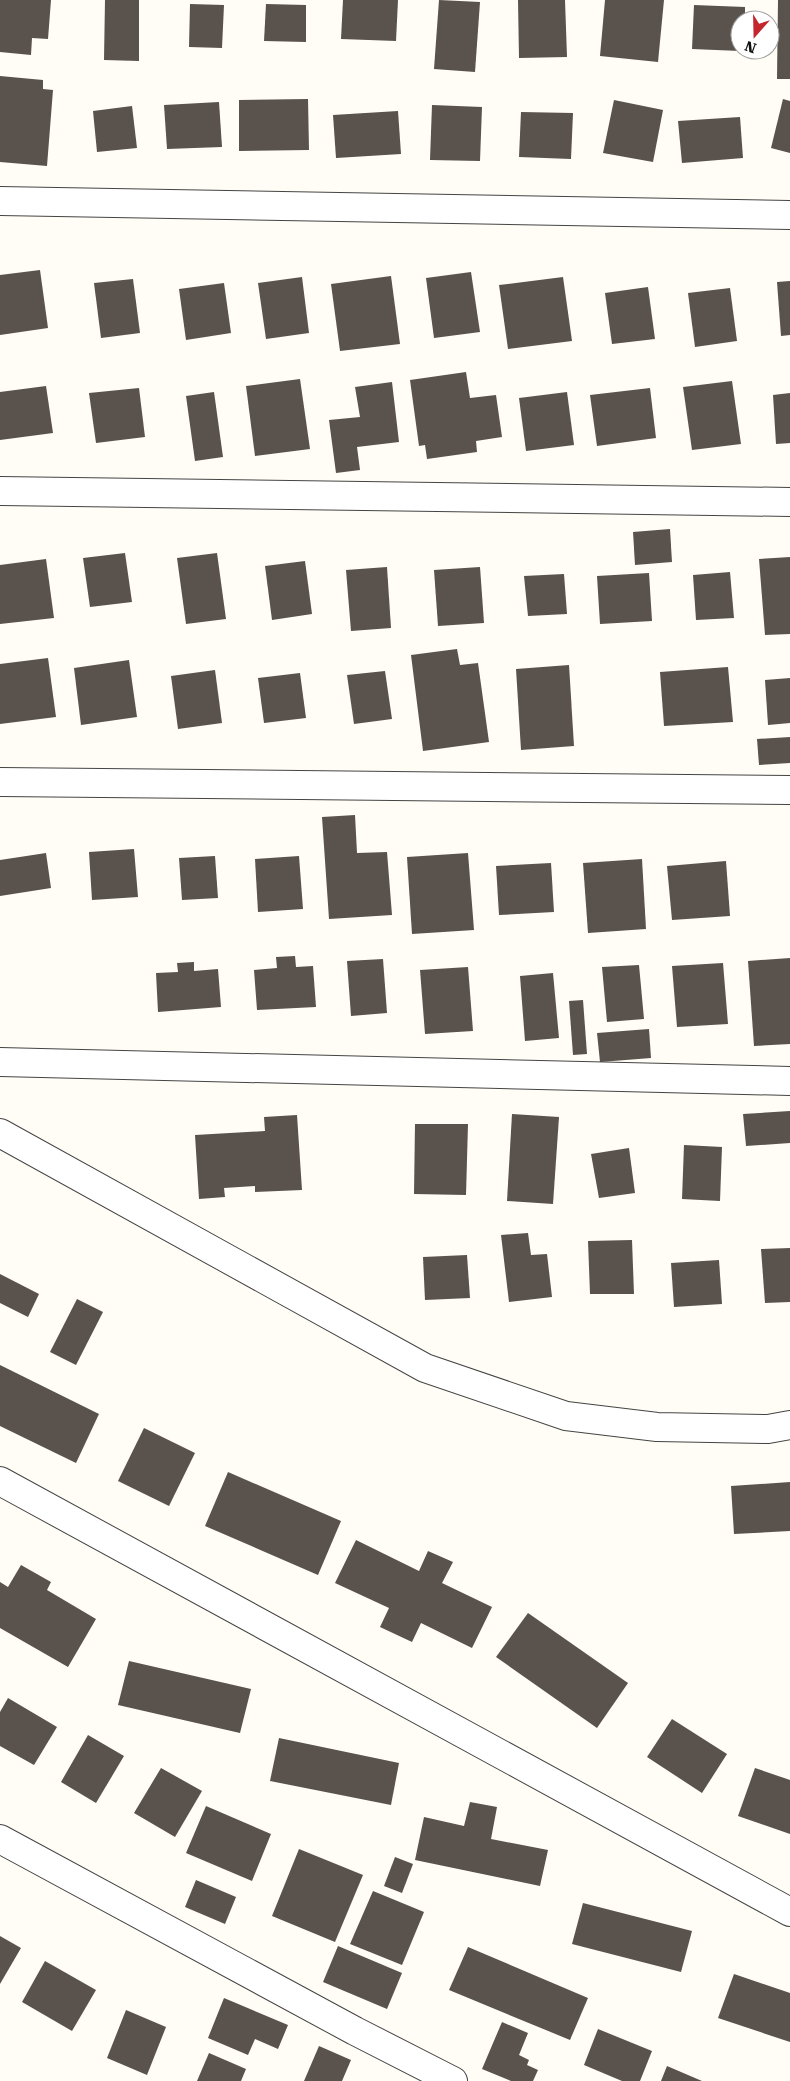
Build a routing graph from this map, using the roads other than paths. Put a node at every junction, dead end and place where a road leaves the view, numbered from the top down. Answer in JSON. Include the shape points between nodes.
{"nodes":[{"id":1,"x":0,"y":201,"type":"edge"},
{"id":2,"x":790,"y":215,"type":"edge"},
{"id":3,"x":0,"y":491,"type":"edge"},
{"id":4,"x":790,"y":502,"type":"edge"},
{"id":5,"x":0,"y":782,"type":"edge"},
{"id":6,"x":790,"y":790,"type":"edge"},
{"id":7,"x":0,"y":1062,"type":"edge"},
{"id":8,"x":790,"y":1081,"type":"edge"},
{"id":9,"x":0,"y":1134,"type":"edge"},
{"id":10,"x":790,"y":1425,"type":"edge"},
{"id":11,"x":0,"y":1481,"type":"edge"},
{"id":12,"x":0,"y":1839,"type":"edge"},
{"id":13,"x":790,"y":1912,"type":"edge"},
{"id":14,"x":453,"y":2081,"type":"edge"}],
"edges":[{"from":1,"to":2,"type":"street"},
{"from":3,"to":4,"type":"street"},
{"from":5,"to":6,"type":"street"},
{"from":7,"to":8,"type":"street"},
{"from":9,"to":10,"type":"street","via":[[425,1368],[566,1416],[657,1427],[768,1429]]},
{"from":11,"to":13,"type":"street"},
{"from":12,"to":14,"type":"street"}]}
